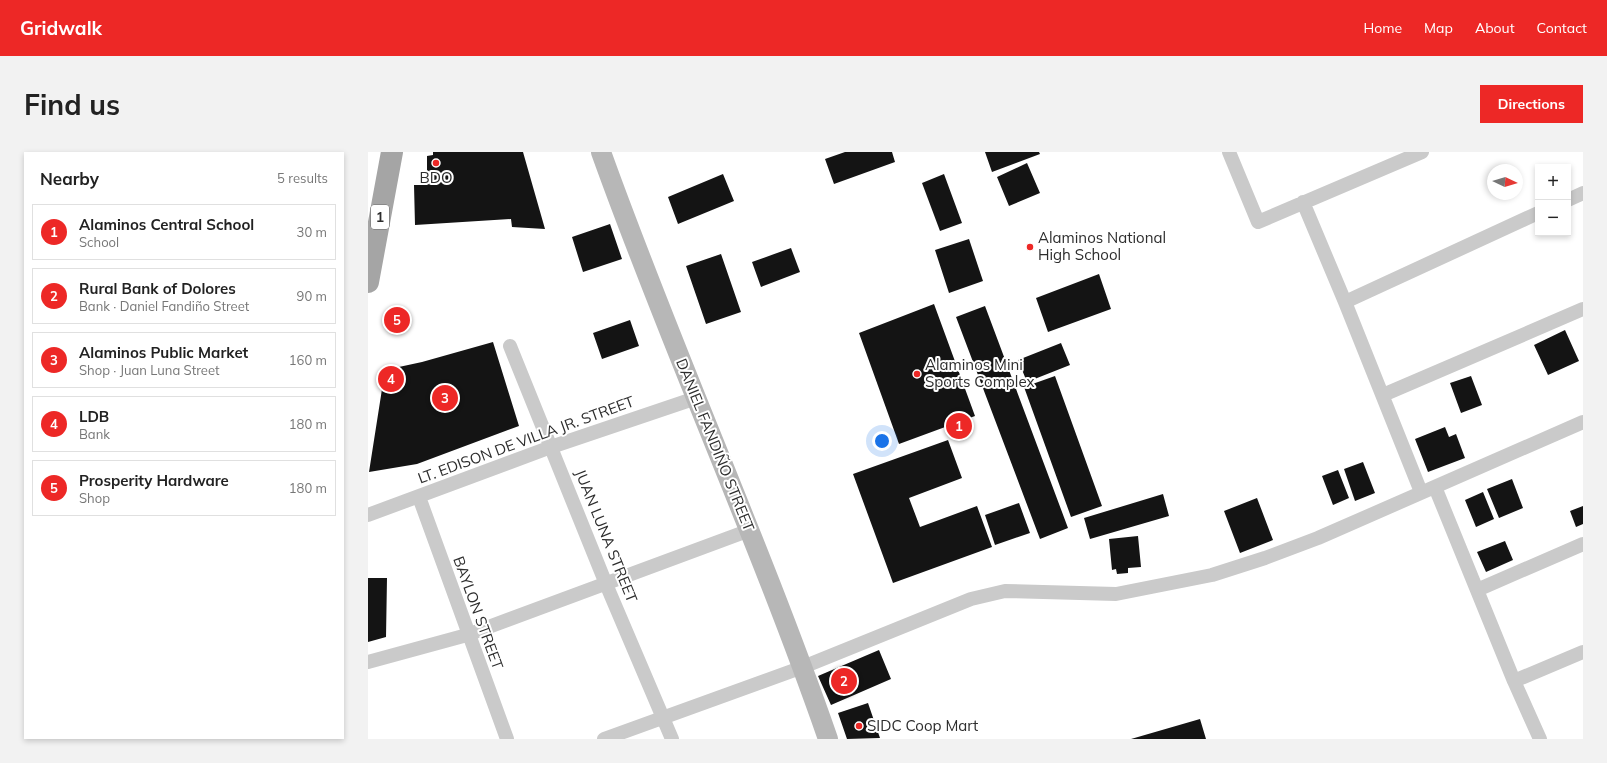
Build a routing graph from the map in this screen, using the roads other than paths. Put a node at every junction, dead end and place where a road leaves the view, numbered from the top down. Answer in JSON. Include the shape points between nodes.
{"nodes":[{"id":1,"x":392,"y":152,"type":"edge"},
{"id":2,"x":601,"y":152,"type":"edge"},
{"id":3,"x":1229,"y":152,"type":"edge"},
{"id":4,"x":1422,"y":152,"type":"edge"},
{"id":5,"x":1583,"y":193,"type":"edge"},
{"id":6,"x":1571,"y":199,"type":"edge"},
{"id":7,"x":1303,"y":202,"type":"junction"},
{"id":8,"x":1535,"y":214,"type":"edge"},
{"id":9,"x":368,"y":282,"type":"edge"},
{"id":10,"x":1345,"y":302,"type":"junction"},
{"id":11,"x":1583,"y":309,"type":"edge"},
{"id":12,"x":510,"y":346,"type":"dead end"},
{"id":13,"x":1383,"y":395,"type":"junction"},
{"id":14,"x":696,"y":398,"type":"junction"},
{"id":15,"x":1583,"y":422,"type":"edge"},
{"id":16,"x":551,"y":447,"type":"junction"},
{"id":17,"x":1435,"y":487,"type":"junction"},
{"id":18,"x":1422,"y":492,"type":"junction"},
{"id":19,"x":419,"y":497,"type":"junction"},
{"id":20,"x":368,"y":515,"type":"edge"},
{"id":21,"x":750,"y":530,"type":"junction"},
{"id":22,"x":1583,"y":544,"type":"edge"},
{"id":23,"x":606,"y":584,"type":"junction"},
{"id":24,"x":1477,"y":590,"type":"junction"},
{"id":25,"x":467,"y":635,"type":"junction"},
{"id":26,"x":1583,"y":652,"type":"edge"},
{"id":27,"x":368,"y":662,"type":"edge"},
{"id":28,"x":803,"y":667,"type":"junction"},
{"id":29,"x":1514,"y":681,"type":"junction"},
{"id":30,"x":664,"y":717,"type":"junction"},
{"id":31,"x":506,"y":739,"type":"edge"},
{"id":32,"x":604,"y":739,"type":"edge"},
{"id":33,"x":672,"y":739,"type":"edge"},
{"id":34,"x":828,"y":739,"type":"edge"},
{"id":35,"x":1540,"y":739,"type":"edge"}],
"edges":[{"from":1,"to":9,"type":"main road","number":"1"},
{"from":2,"to":14,"type":"street","name":"DANIEL FANDIÑO STREET"},
{"from":3,"to":7,"type":"street","via":[[1258,222]]},
{"from":4,"to":7,"type":"street"},
{"from":5,"to":6,"type":"street"},
{"from":7,"to":10,"type":"street"},
{"from":8,"to":10,"type":"street"},
{"from":10,"to":13,"type":"street"},
{"from":11,"to":13,"type":"street"},
{"from":12,"to":16,"type":"street","name":"JUAN LUNA STREET"},
{"from":13,"to":18,"type":"street"},
{"from":14,"to":16,"type":"street","name":"LT. EDISON DE VILLA JR. STREET"},
{"from":14,"to":21,"type":"street","name":"DANIEL FANDIÑO STREET"},
{"from":15,"to":17,"type":"street"},
{"from":16,"to":19,"type":"street","name":"LT. EDISON DE VILLA JR. STREET"},
{"from":16,"to":23,"type":"street","name":"JUAN LUNA STREET"},
{"from":17,"to":18,"type":"street"},
{"from":17,"to":24,"type":"street"},
{"from":18,"to":28,"type":"street","via":[[1318,538],[1212,575],[1116,594],[1005,590],[970,599]]},
{"from":19,"to":20,"type":"street","name":"LT. EDISON DE VILLA JR. STREET"},
{"from":19,"to":25,"type":"street","name":"BAYLON STREET"},
{"from":21,"to":23,"type":"street"},
{"from":21,"to":28,"type":"street","name":"DANIEL FANDIÑO STREET"},
{"from":22,"to":24,"type":"street"},
{"from":23,"to":25,"type":"street"},
{"from":23,"to":30,"type":"street","name":"JUAN LUNA STREET"},
{"from":24,"to":29,"type":"street"},
{"from":25,"to":27,"type":"street"},
{"from":25,"to":31,"type":"street","name":"BAYLON STREET"},
{"from":26,"to":29,"type":"street"},
{"from":28,"to":30,"type":"street"},
{"from":28,"to":34,"type":"street","name":"DANIEL FANDIÑO STREET"},
{"from":29,"to":35,"type":"street"},
{"from":30,"to":32,"type":"street"},
{"from":30,"to":33,"type":"street","name":"JUAN LUNA STREET"}]}
